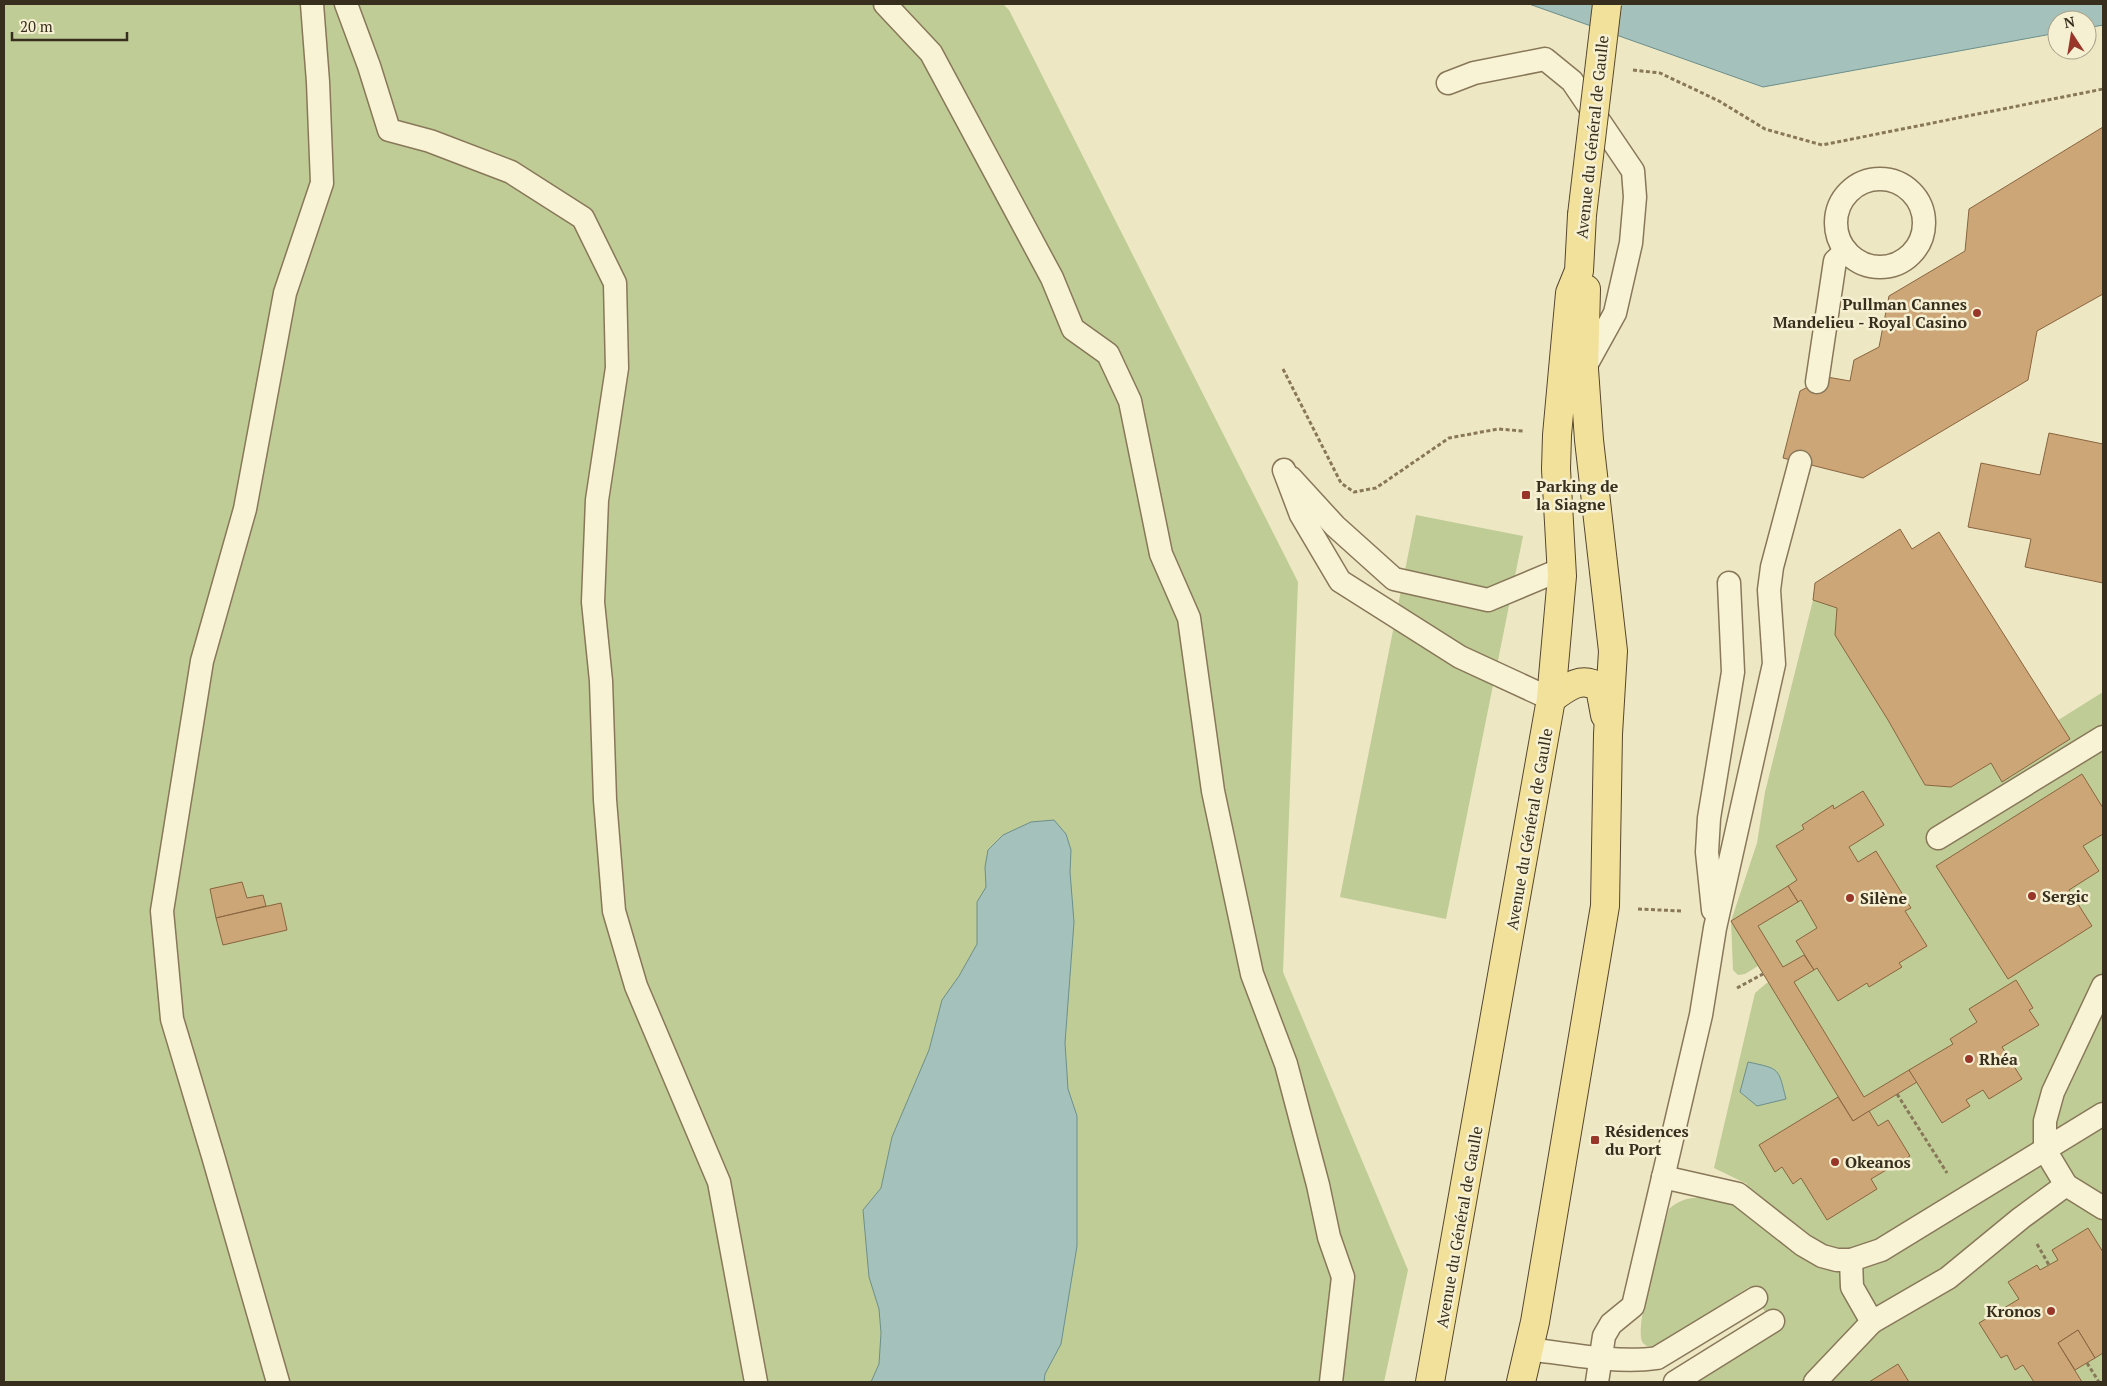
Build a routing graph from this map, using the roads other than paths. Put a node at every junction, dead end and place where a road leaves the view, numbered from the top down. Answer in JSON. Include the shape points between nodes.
{"nodes":[{"id":1,"x":312,"y":4,"type":"edge"},
{"id":2,"x":346,"y":4,"type":"edge"},
{"id":3,"x":884,"y":4,"type":"edge"},
{"id":4,"x":1607,"y":4,"type":"edge"},
{"id":5,"x":1448,"y":83,"type":"dead end"},
{"id":6,"x":1846,"y":251,"type":"dead end"},
{"id":7,"x":1579,"y":271,"type":"junction"},
{"id":8,"x":1584,"y":369,"type":"junction"},
{"id":9,"x":1817,"y":382,"type":"dead end"},
{"id":10,"x":1800,"y":462,"type":"dead end"},
{"id":11,"x":1562,"y":569,"type":"junction"},
{"id":12,"x":1729,"y":583,"type":"dead end"},
{"id":13,"x":1551,"y":699,"type":"junction"},
{"id":14,"x":1608,"y":734,"type":"junction"},
{"id":15,"x":2103,"y":737,"type":"edge"},
{"id":16,"x":1938,"y":838,"type":"dead end"},
{"id":17,"x":1715,"y":928,"type":"junction"},
{"id":18,"x":2103,"y":986,"type":"edge"},
{"id":19,"x":2097,"y":1014,"type":"edge"},
{"id":20,"x":2103,"y":1114,"type":"edge"},
{"id":21,"x":2044,"y":1150,"type":"junction"},
{"id":22,"x":1663,"y":1177,"type":"junction"},
{"id":23,"x":2066,"y":1186,"type":"junction"},
{"id":24,"x":2103,"y":1208,"type":"edge"},
{"id":25,"x":1850,"y":1260,"type":"junction"},
{"id":26,"x":1756,"y":1298,"type":"dead end"},
{"id":27,"x":1773,"y":1321,"type":"dead end"},
{"id":28,"x":1872,"y":1322,"type":"junction"},
{"id":29,"x":1529,"y":1349,"type":"junction"},
{"id":30,"x":1600,"y":1357,"type":"junction"},
{"id":31,"x":278,"y":1382,"type":"edge"},
{"id":32,"x":756,"y":1382,"type":"edge"},
{"id":33,"x":1331,"y":1382,"type":"edge"},
{"id":34,"x":1430,"y":1382,"type":"edge"},
{"id":35,"x":1521,"y":1382,"type":"edge"},
{"id":36,"x":1597,"y":1382,"type":"edge"},
{"id":37,"x":1676,"y":1382,"type":"edge"},
{"id":38,"x":1815,"y":1382,"type":"edge"}],
"edges":[{"from":1,"to":31,"type":"lane","via":[[322,182],[285,293],[245,509],[202,661],[162,910],[172,1019]]},
{"from":2,"to":32,"type":"lane","via":[[370,66],[389,130],[430,141],[511,172],[583,218],[615,282],[617,368],[597,500],[593,602],[601,681],[605,800],[614,911],[636,986],[719,1182]]},
{"from":3,"to":33,"type":"lane","via":[[931,53],[1052,278],[1073,329],[1108,354],[1130,401],[1161,554],[1189,618],[1213,791],[1252,974],[1286,1064],[1329,1237],[1343,1276]]},
{"from":4,"to":7,"type":"main road","name":"Avenue du Général de Gaulle","bridge":true,"via":[[1582,215]]},
{"from":5,"to":8,"type":"lane","via":[[1474,73],[1545,59],[1572,81],[1633,171],[1635,198],[1631,243],[1614,313]]},
{"from":6,"to":9,"type":"lane","via":[[1835,261]]},
{"from":7,"to":8,"type":"main road","name":"Avenue du Général de Gaulle","via":[[1587,291]]},
{"from":7,"to":11,"type":"main road","name":"Avenue du Général de Gaulle","via":[[1570,293],[1557,435]]},
{"from":8,"to":14,"type":"main road","name":"Avenue du Général de Gaulle","via":[[1613,651]]},
{"from":10,"to":17,"type":"lane","via":[[1769,590],[1774,664]]},
{"from":11,"to":13,"type":"main road","name":"Avenue du Général de Gaulle"},
{"from":11,"to":13,"type":"lane","via":[[1488,600],[1394,579],[1335,526],[1284,470],[1300,514],[1340,581],[1460,657]]},
{"from":12,"to":17,"type":"lane","via":[[1733,672],[1709,818],[1707,852]]},
{"from":13,"to":14,"type":"main road","via":[[1576,682],[1591,682],[1600,688]]},
{"from":13,"to":34,"type":"main road","name":"Avenue du Général de Gaulle"},
{"from":14,"to":29,"type":"main road","name":"Avenue du Général de Gaulle","via":[[1605,906]]},
{"from":15,"to":16,"type":"lane"},
{"from":17,"to":22,"type":"lane","via":[[1701,1015]]},
{"from":18,"to":19,"type":"lane"},
{"from":19,"to":21,"type":"lane","via":[[2053,1092],[2045,1121]]},
{"from":20,"to":21,"type":"lane"},
{"from":21,"to":23,"type":"lane"},
{"from":21,"to":25,"type":"lane","via":[[1881,1250]]},
{"from":22,"to":25,"type":"lane","via":[[1738,1194],[1803,1245],[1822,1256]]},
{"from":22,"to":30,"type":"lane","via":[[1633,1306],[1611,1324],[1604,1336]]},
{"from":23,"to":24,"type":"lane"},
{"from":23,"to":28,"type":"lane","via":[[1948,1278]]},
{"from":25,"to":28,"type":"lane","via":[[1852,1287]]},
{"from":26,"to":30,"type":"lane","via":[[1657,1358]]},
{"from":27,"to":37,"type":"lane"},
{"from":28,"to":38,"type":"lane"},
{"from":29,"to":30,"type":"lane"},
{"from":29,"to":35,"type":"main road","name":"Avenue du Général de Gaulle"},
{"from":30,"to":36,"type":"lane"}]}
